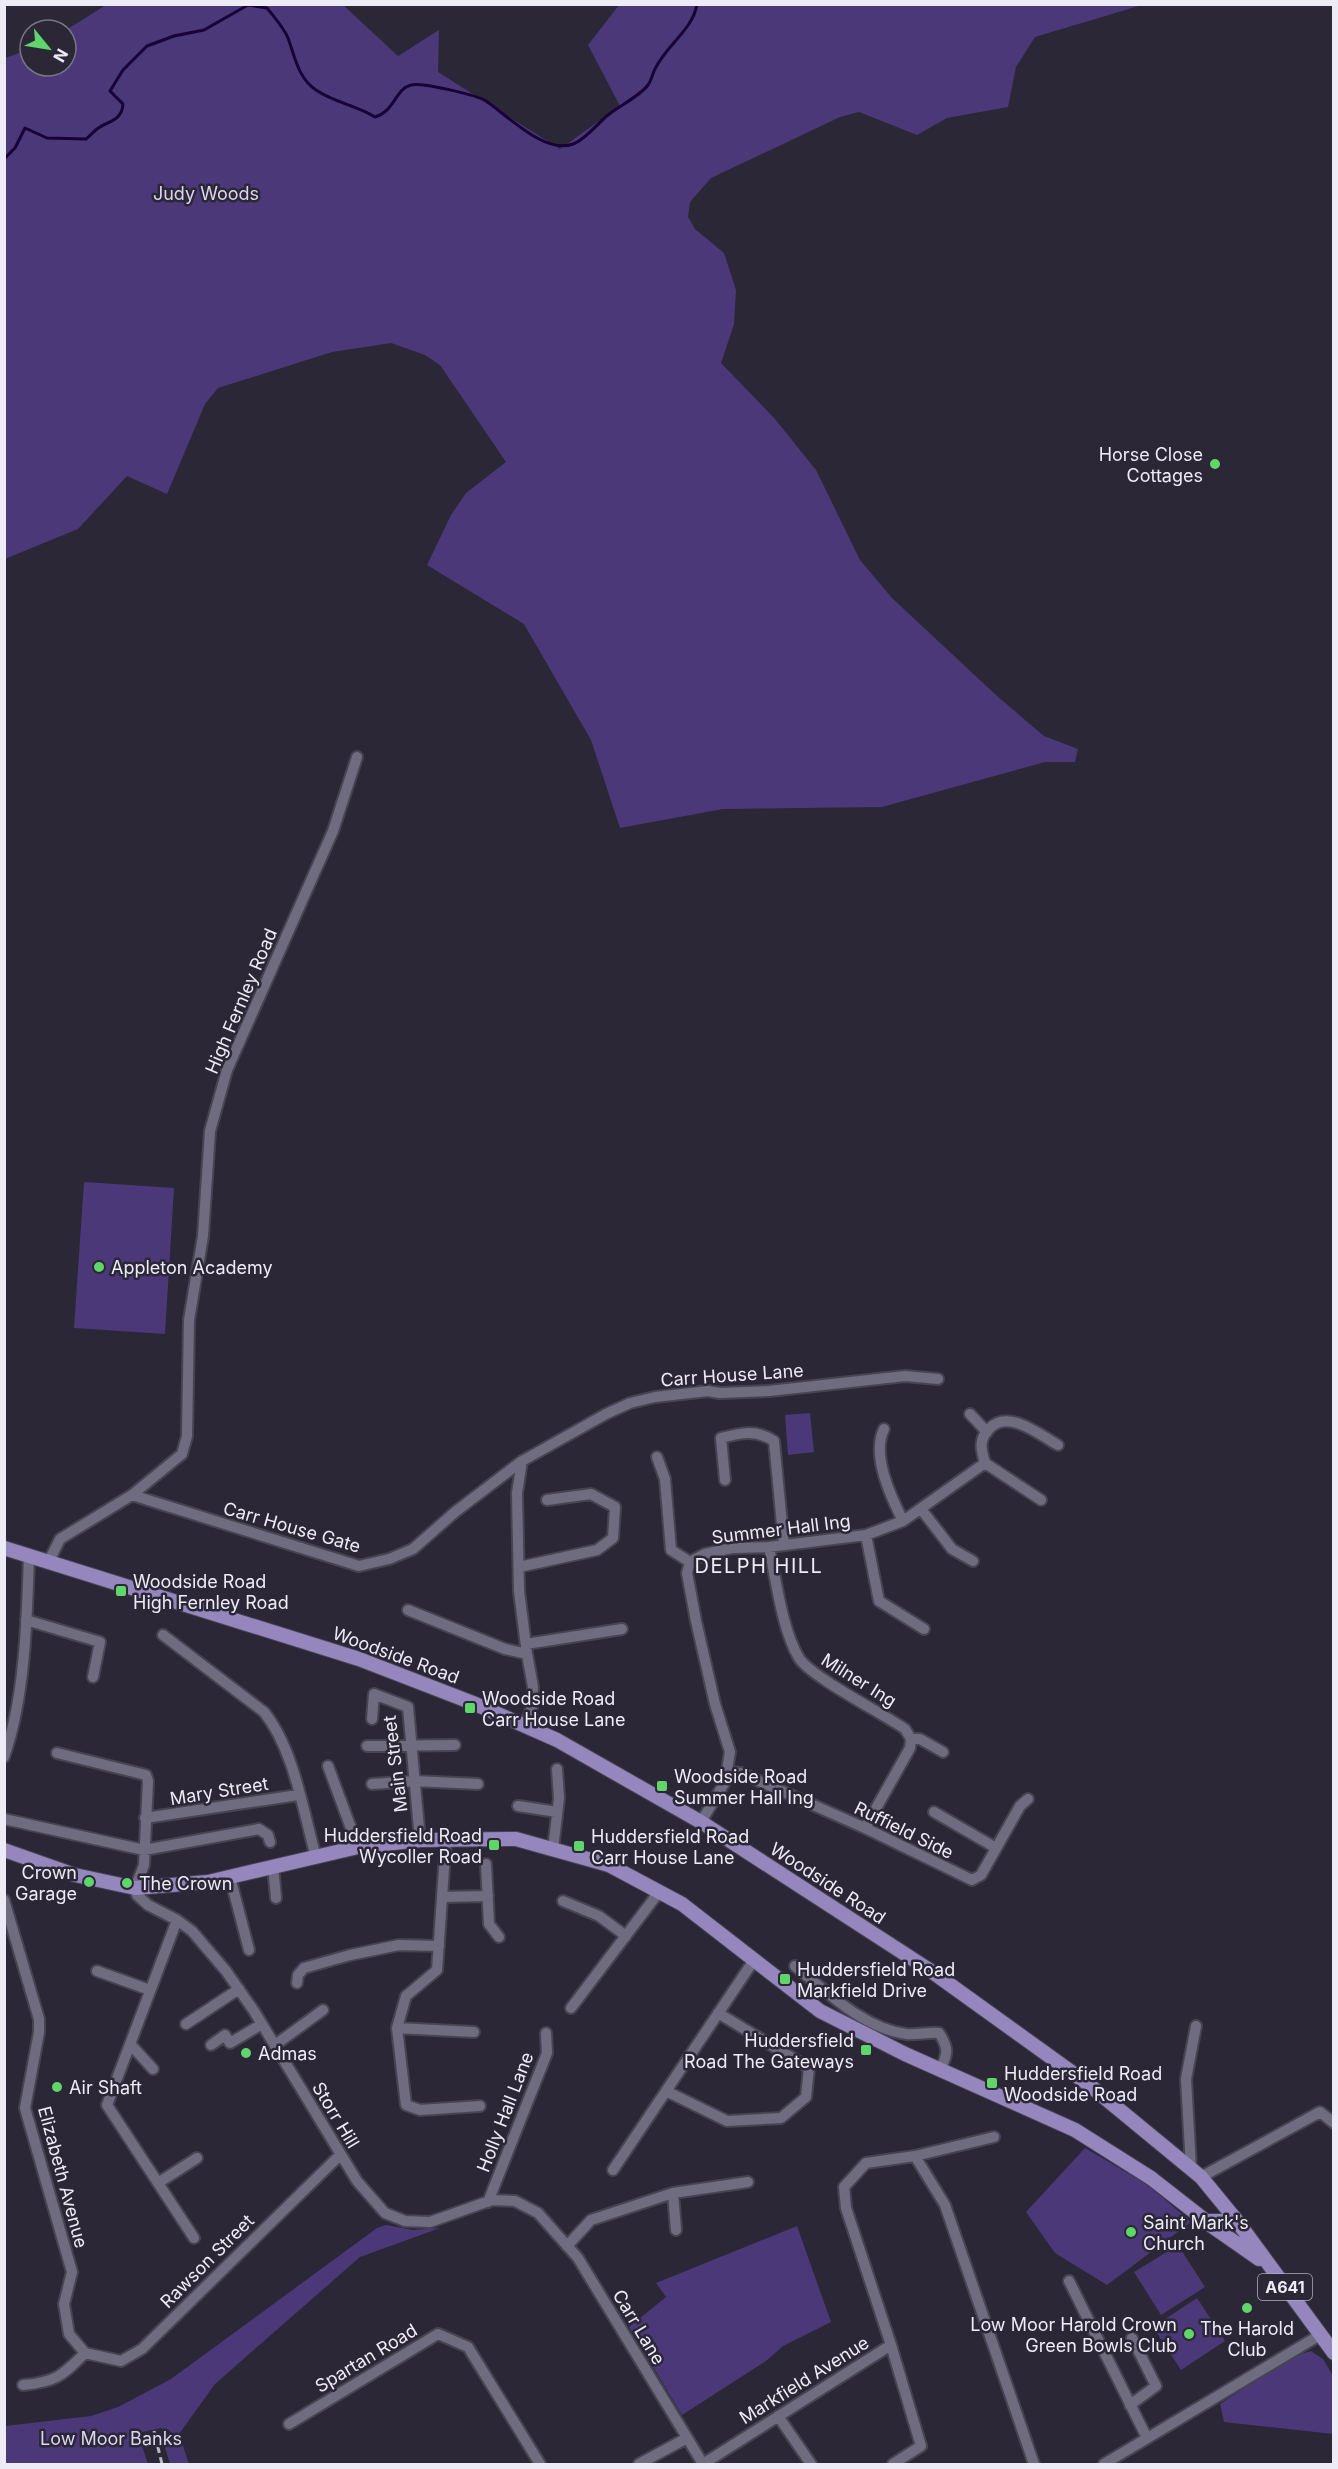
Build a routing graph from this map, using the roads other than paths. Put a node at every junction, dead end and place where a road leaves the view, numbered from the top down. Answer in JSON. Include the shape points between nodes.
{"nodes":[{"id":1,"x":357,"y":757,"type":"dead end"},
{"id":2,"x":938,"y":1378,"type":"dead end"},
{"id":3,"x":970,"y":1414,"type":"dead end"},
{"id":4,"x":884,"y":1429,"type":"dead end"},
{"id":5,"x":987,"y":1431,"type":"junction"},
{"id":6,"x":1058,"y":1445,"type":"dead end"},
{"id":7,"x":657,"y":1457,"type":"dead end"},
{"id":8,"x":522,"y":1461,"type":"junction"},
{"id":9,"x":985,"y":1463,"type":"junction"},
{"id":10,"x":725,"y":1480,"type":"dead end"},
{"id":11,"x":132,"y":1495,"type":"junction"},
{"id":12,"x":547,"y":1500,"type":"dead end"},
{"id":13,"x":1041,"y":1500,"type":"dead end"},
{"id":14,"x":921,"y":1509,"type":"junction"},
{"id":15,"x":903,"y":1521,"type":"junction"},
{"id":16,"x":866,"y":1535,"type":"junction"},
{"id":17,"x":784,"y":1545,"type":"junction"},
{"id":18,"x":769,"y":1547,"type":"junction"},
{"id":19,"x":4,"y":1548,"type":"edge"},
{"id":20,"x":29,"y":1555,"type":"junction"},
{"id":21,"x":973,"y":1560,"type":"dead end"},
{"id":22,"x":49,"y":1561,"type":"junction"},
{"id":23,"x":690,"y":1562,"type":"junction"},
{"id":24,"x":519,"y":1568,"type":"junction"},
{"id":25,"x":408,"y":1610,"type":"dead end"},
{"id":26,"x":26,"y":1620,"type":"junction"},
{"id":27,"x":622,"y":1629,"type":"dead end"},
{"id":28,"x":924,"y":1629,"type":"dead end"},
{"id":29,"x":163,"y":1635,"type":"dead end"},
{"id":30,"x":526,"y":1649,"type":"junction"},
{"id":31,"x":93,"y":1677,"type":"dead end"},
{"id":32,"x":372,"y":1719,"type":"dead end"},
{"id":33,"x":525,"y":1725,"type":"junction"},
{"id":34,"x":910,"y":1739,"type":"junction"},
{"id":35,"x":455,"y":1744,"type":"dead end"},
{"id":36,"x":367,"y":1746,"type":"dead end"},
{"id":37,"x":412,"y":1746,"type":"junction"},
{"id":38,"x":57,"y":1752,"type":"dead end"},
{"id":39,"x":943,"y":1752,"type":"dead end"},
{"id":40,"x":4,"y":1757,"type":"edge"},
{"id":41,"x":328,"y":1766,"type":"dead end"},
{"id":42,"x":557,"y":1769,"type":"dead end"},
{"id":43,"x":728,"y":1772,"type":"junction"},
{"id":44,"x":415,"y":1781,"type":"junction"},
{"id":45,"x":372,"y":1784,"type":"dead end"},
{"id":46,"x":478,"y":1784,"type":"dead end"},
{"id":47,"x":298,"y":1795,"type":"junction"},
{"id":48,"x":1028,"y":1799,"type":"dead end"},
{"id":49,"x":518,"y":1806,"type":"dead end"},
{"id":50,"x":557,"y":1812,"type":"junction"},
{"id":51,"x":934,"y":1812,"type":"dead end"},
{"id":52,"x":145,"y":1818,"type":"junction"},
{"id":53,"x":4,"y":1819,"type":"edge"},
{"id":54,"x":701,"y":1822,"type":"junction"},
{"id":55,"x":865,"y":1828,"type":"junction"},
{"id":56,"x":420,"y":1839,"type":"junction"},
{"id":57,"x":446,"y":1839,"type":"junction"},
{"id":58,"x":270,"y":1842,"type":"dead end"},
{"id":59,"x":358,"y":1847,"type":"junction"},
{"id":60,"x":996,"y":1848,"type":"junction"},
{"id":61,"x":553,"y":1849,"type":"junction"},
{"id":62,"x":4,"y":1850,"type":"edge"},
{"id":63,"x":144,"y":1850,"type":"junction"},
{"id":64,"x":316,"y":1857,"type":"junction"},
{"id":65,"x":486,"y":1864,"type":"dead end"},
{"id":66,"x":273,"y":1866,"type":"junction"},
{"id":67,"x":230,"y":1877,"type":"junction"},
{"id":68,"x":135,"y":1888,"type":"junction"},
{"id":69,"x":659,"y":1892,"type":"junction"},
{"id":70,"x":488,"y":1896,"type":"junction"},
{"id":71,"x":442,"y":1897,"type":"junction"},
{"id":72,"x":276,"y":1898,"type":"dead end"},
{"id":73,"x":4,"y":1900,"type":"edge"},
{"id":74,"x":563,"y":1901,"type":"dead end"},
{"id":75,"x":177,"y":1920,"type":"junction"},
{"id":76,"x":626,"y":1936,"type":"junction"},
{"id":77,"x":499,"y":1937,"type":"dead end"},
{"id":78,"x":439,"y":1946,"type":"junction"},
{"id":79,"x":249,"y":1950,"type":"dead end"},
{"id":80,"x":754,"y":1960,"type":"junction"},
{"id":81,"x":795,"y":1966,"type":"dead end"},
{"id":82,"x":97,"y":1971,"type":"dead end"},
{"id":83,"x":297,"y":1983,"type":"dead end"},
{"id":84,"x":239,"y":1989,"type":"junction"},
{"id":85,"x":150,"y":1990,"type":"junction"},
{"id":86,"x":571,"y":2008,"type":"dead end"},
{"id":87,"x":323,"y":2010,"type":"dead end"},
{"id":88,"x":718,"y":2013,"type":"junction"},
{"id":89,"x":186,"y":2024,"type":"dead end"},
{"id":90,"x":262,"y":2024,"type":"junction"},
{"id":91,"x":1196,"y":2026,"type":"dead end"},
{"id":92,"x":397,"y":2028,"type":"junction"},
{"id":93,"x":474,"y":2032,"type":"dead end"},
{"id":94,"x":546,"y":2033,"type":"dead end"},
{"id":95,"x":130,"y":2044,"type":"junction"},
{"id":96,"x":211,"y":2044,"type":"dead end"},
{"id":97,"x":275,"y":2045,"type":"junction"},
{"id":98,"x":153,"y":2069,"type":"dead end"},
{"id":99,"x":940,"y":2070,"type":"junction"},
{"id":100,"x":666,"y":2091,"type":"junction"},
{"id":101,"x":480,"y":2106,"type":"dead end"},
{"id":102,"x":1334,"y":2123,"type":"edge"},
{"id":103,"x":994,"y":2137,"type":"dead end"},
{"id":104,"x":340,"y":2155,"type":"junction"},
{"id":105,"x":915,"y":2156,"type":"junction"},
{"id":106,"x":197,"y":2158,"type":"dead end"},
{"id":107,"x":613,"y":2170,"type":"dead end"},
{"id":108,"x":1196,"y":2172,"type":"junction"},
{"id":109,"x":748,"y":2182,"type":"dead end"},
{"id":110,"x":158,"y":2183,"type":"junction"},
{"id":111,"x":673,"y":2193,"type":"junction"},
{"id":112,"x":488,"y":2202,"type":"junction"},
{"id":113,"x":538,"y":2213,"type":"joint"},
{"id":114,"x":1206,"y":2221,"type":"junction"},
{"id":115,"x":1237,"y":2221,"type":"junction"},
{"id":116,"x":676,"y":2230,"type":"dead end"},
{"id":117,"x":194,"y":2238,"type":"dead end"},
{"id":118,"x":567,"y":2246,"type":"junction"},
{"id":119,"x":1271,"y":2267,"type":"junction"},
{"id":120,"x":1069,"y":2281,"type":"dead end"},
{"id":121,"x":1320,"y":2335,"type":"junction"},
{"id":122,"x":1132,"y":2338,"type":"dead end"},
{"id":123,"x":891,"y":2345,"type":"junction"},
{"id":124,"x":85,"y":2353,"type":"junction"},
{"id":125,"x":1334,"y":2353,"type":"edge"},
{"id":126,"x":23,"y":2385,"type":"dead end"},
{"id":127,"x":1131,"y":2405,"type":"junction"},
{"id":128,"x":778,"y":2416,"type":"junction"},
{"id":129,"x":289,"y":2424,"type":"dead end"},
{"id":130,"x":687,"y":2438,"type":"junction"},
{"id":131,"x":1147,"y":2439,"type":"junction"},
{"id":132,"x":540,"y":2464,"type":"edge"},
{"id":133,"x":639,"y":2464,"type":"edge"},
{"id":134,"x":703,"y":2464,"type":"edge"},
{"id":135,"x":811,"y":2464,"type":"edge"},
{"id":136,"x":893,"y":2464,"type":"edge"},
{"id":137,"x":1034,"y":2464,"type":"edge"},
{"id":138,"x":1104,"y":2464,"type":"edge"}],
"edges":[{"from":1,"to":11,"type":"street","name":"High Fernley Road","via":[[333,831],[227,1070],[210,1131],[203,1236],[189,1320],[187,1436],[182,1454]]},
{"from":2,"to":8,"type":"street","name":"Carr House Lane","via":[[905,1376],[769,1392],[708,1391],[655,1397],[606,1414]]},
{"from":3,"to":5,"type":"street"},
{"from":4,"to":15,"type":"street","via":[[878,1446],[892,1500]]},
{"from":5,"to":6,"type":"street","via":[[1006,1421]]},
{"from":5,"to":9,"type":"street","via":[[981,1447]]},
{"from":7,"to":23,"type":"street","via":[[665,1479],[671,1550]]},
{"from":8,"to":11,"type":"street","name":"Carr House Gate","via":[[413,1549],[359,1566]]},
{"from":8,"to":24,"type":"street","via":[[517,1493]]},
{"from":9,"to":13,"type":"street"},
{"from":9,"to":14,"type":"street","name":"Summer Hall Ing"},
{"from":10,"to":17,"type":"street","via":[[721,1438],[746,1432],[774,1441]]},
{"from":11,"to":22,"type":"street","name":"High Fernley Road","via":[[60,1539]]},
{"from":12,"to":24,"type":"street","via":[[591,1494],[615,1507],[614,1538],[597,1550]]},
{"from":14,"to":15,"type":"street","name":"Summer Hall Ing"},
{"from":14,"to":21,"type":"street","via":[[952,1549]]},
{"from":15,"to":16,"type":"street","name":"Summer Hall Ing"},
{"from":16,"to":17,"type":"street","name":"Summer Hall Ing"},
{"from":16,"to":28,"type":"street","via":[[879,1601]]},
{"from":17,"to":18,"type":"street","name":"Summer Hall Ing"},
{"from":18,"to":23,"type":"street","name":"Summer Hall Ing","via":[[732,1548]]},
{"from":18,"to":34,"type":"street","name":"Milner Ing","via":[[783,1611],[799,1658],[815,1673],[905,1729]]},
{"from":19,"to":20,"type":"main road","name":"Woodside Road","number":"A641"},
{"from":20,"to":22,"type":"main road","name":"Woodside Road","number":"A641"},
{"from":20,"to":26,"type":"street"},
{"from":22,"to":33,"type":"main road","name":"Woodside Road","number":"A641","via":[[359,1659]]},
{"from":23,"to":43,"type":"street","name":"Summer Hall Ing","via":[[687,1573],[715,1704],[730,1752]]},
{"from":24,"to":30,"type":"street"},
{"from":25,"to":30,"type":"street","via":[[505,1649]]},
{"from":26,"to":31,"type":"street","via":[[100,1642]]},
{"from":26,"to":40,"type":"street","via":[[15,1729]]},
{"from":27,"to":30,"type":"street"},
{"from":29,"to":47,"type":"street","via":[[264,1712],[277,1729]]},
{"from":30,"to":33,"type":"street","via":[[533,1687],[532,1707]]},
{"from":32,"to":37,"type":"street","name":"Main Street","via":[[374,1694],[408,1707]]},
{"from":33,"to":54,"type":"main road","name":"Woodside Road","number":"A641"},
{"from":34,"to":39,"type":"street"},
{"from":34,"to":55,"type":"street","via":[[910,1748]]},
{"from":35,"to":37,"type":"street"},
{"from":36,"to":37,"type":"street"},
{"from":37,"to":44,"type":"street","name":"Main Street"},
{"from":38,"to":52,"type":"street","via":[[146,1775]]},
{"from":41,"to":59,"type":"street"},
{"from":42,"to":50,"type":"street"},
{"from":43,"to":54,"type":"street","name":"Summer Hall Ing"},
{"from":43,"to":55,"type":"street","name":"Ruffield Side","via":[[741,1773]]},
{"from":44,"to":45,"type":"street"},
{"from":44,"to":46,"type":"street"},
{"from":44,"to":56,"type":"street","name":"Main Street"},
{"from":47,"to":52,"type":"street","name":"Mary Street"},
{"from":47,"to":64,"type":"street"},
{"from":48,"to":60,"type":"street","name":"Ruffield Side"},
{"from":49,"to":50,"type":"street"},
{"from":50,"to":61,"type":"street"},
{"from":51,"to":60,"type":"street"},
{"from":52,"to":63,"type":"street"},
{"from":53,"to":63,"type":"street"},
{"from":54,"to":108,"type":"main road","name":"Woodside Road","number":"A641","via":[[931,1971],[1088,2084]]},
{"from":55,"to":60,"type":"street","name":"Ruffield Side","via":[[972,1880],[981,1875]]},
{"from":56,"to":57,"type":"main road"},
{"from":56,"to":59,"type":"main road"},
{"from":57,"to":61,"type":"main road","via":[[516,1839]]},
{"from":57,"to":71,"type":"street"},
{"from":58,"to":63,"type":"street","via":[[259,1829]]},
{"from":59,"to":64,"type":"main road"},
{"from":61,"to":69,"type":"main road","via":[[609,1865]]},
{"from":62,"to":68,"type":"main road","via":[[75,1875]]},
{"from":63,"to":68,"type":"street","via":[[144,1865]]},
{"from":64,"to":66,"type":"main road"},
{"from":65,"to":70,"type":"street"},
{"from":66,"to":67,"type":"main road"},
{"from":66,"to":72,"type":"street"},
{"from":67,"to":68,"type":"main road"},
{"from":67,"to":79,"type":"street"},
{"from":68,"to":75,"type":"street","name":"Storr Hill","via":[[140,1899]]},
{"from":69,"to":76,"type":"street"},
{"from":69,"to":80,"type":"main road","via":[[682,1904]]},
{"from":70,"to":71,"type":"street"},
{"from":70,"to":77,"type":"street","via":[[489,1924]]},
{"from":71,"to":78,"type":"street"},
{"from":73,"to":124,"type":"street","name":"Elizabeth Avenue","via":[[39,2019],[25,2108],[72,2272],[64,2304],[69,2334]]},
{"from":74,"to":76,"type":"street","via":[[599,1916]]},
{"from":75,"to":84,"type":"street","name":"Storr Hill","via":[[192,1931]]},
{"from":75,"to":85,"type":"street"},
{"from":76,"to":86,"type":"street"},
{"from":78,"to":83,"type":"street","via":[[399,1945],[350,1955],[304,1968]]},
{"from":78,"to":92,"type":"street","via":[[437,1970],[406,1996]]},
{"from":80,"to":88,"type":"street"},
{"from":80,"to":99,"type":"main road","via":[[820,2011]]},
{"from":81,"to":99,"type":"street","via":[[844,2006],[878,2025],[907,2034],[939,2033],[947,2044],[948,2055]]},
{"from":82,"to":85,"type":"street"},
{"from":84,"to":89,"type":"street"},
{"from":84,"to":90,"type":"street","name":"Storr Hill"},
{"from":85,"to":95,"type":"street"},
{"from":87,"to":97,"type":"street"},
{"from":88,"to":100,"type":"street"},
{"from":88,"to":100,"type":"street","via":[[810,2068],[806,2097],[781,2118],[727,2121]]},
{"from":90,"to":96,"type":"street","via":[[230,2043],[225,2035]]},
{"from":90,"to":97,"type":"street","name":"Storr Hill"},
{"from":91,"to":108,"type":"street","via":[[1186,2079]]},
{"from":92,"to":93,"type":"street"},
{"from":92,"to":101,"type":"street","via":[[406,2105],[420,2110]]},
{"from":94,"to":112,"type":"street","name":"Holly Hall Lane","via":[[547,2053]]},
{"from":95,"to":98,"type":"street"},
{"from":95,"to":110,"type":"street","via":[[107,2105]]},
{"from":97,"to":104,"type":"street","name":"Storr Hill"},
{"from":99,"to":114,"type":"main road","via":[[1075,2130],[1151,2178]]},
{"from":100,"to":107,"type":"street"},
{"from":102,"to":108,"type":"street","via":[[1320,2112]]},
{"from":103,"to":105,"type":"street"},
{"from":104,"to":112,"type":"street","name":"Storr Hill","via":[[385,2213],[405,2221],[430,2222]]},
{"from":104,"to":124,"type":"street","name":"Rawson Street","via":[[142,2349],[121,2361]]},
{"from":105,"to":123,"type":"street","name":"Markfield Avenue","via":[[866,2163],[844,2187],[846,2208]]},
{"from":105,"to":137,"type":"street","via":[[945,2205]]},
{"from":106,"to":110,"type":"street"},
{"from":108,"to":115,"type":"main road","name":"Woodside Road","number":"A641"},
{"from":109,"to":111,"type":"street"},
{"from":110,"to":117,"type":"street"},
{"from":111,"to":116,"type":"street"},
{"from":111,"to":118,"type":"street","via":[[591,2220]]},
{"from":112,"to":113,"type":"street","name":"Storr Hill","via":[[515,2201]]},
{"from":113,"to":118,"type":"street","name":"Carr Lane"},
{"from":114,"to":115,"type":"main road"},
{"from":114,"to":119,"type":"main road"},
{"from":115,"to":119,"type":"main road","number":"A641"},
{"from":118,"to":130,"type":"street","name":"Carr Lane"},
{"from":119,"to":121,"type":"main road","number":"A641"},
{"from":120,"to":127,"type":"street"},
{"from":121,"to":125,"type":"main road","number":"A641"},
{"from":121,"to":131,"type":"street"},
{"from":122,"to":127,"type":"street","via":[[1156,2386]]},
{"from":123,"to":128,"type":"street","name":"Markfield Avenue"},
{"from":123,"to":136,"type":"street","via":[[921,2446]]},
{"from":124,"to":126,"type":"street","via":[[65,2373],[46,2383]]},
{"from":127,"to":131,"type":"street"},
{"from":128,"to":134,"type":"street","name":"Markfield Avenue"},
{"from":128,"to":135,"type":"street"},
{"from":129,"to":132,"type":"street","name":"Spartan Road","via":[[438,2334],[468,2347]]},
{"from":130,"to":133,"type":"street"},
{"from":130,"to":134,"type":"street","name":"Carr Lane"},
{"from":131,"to":138,"type":"street"}]}
